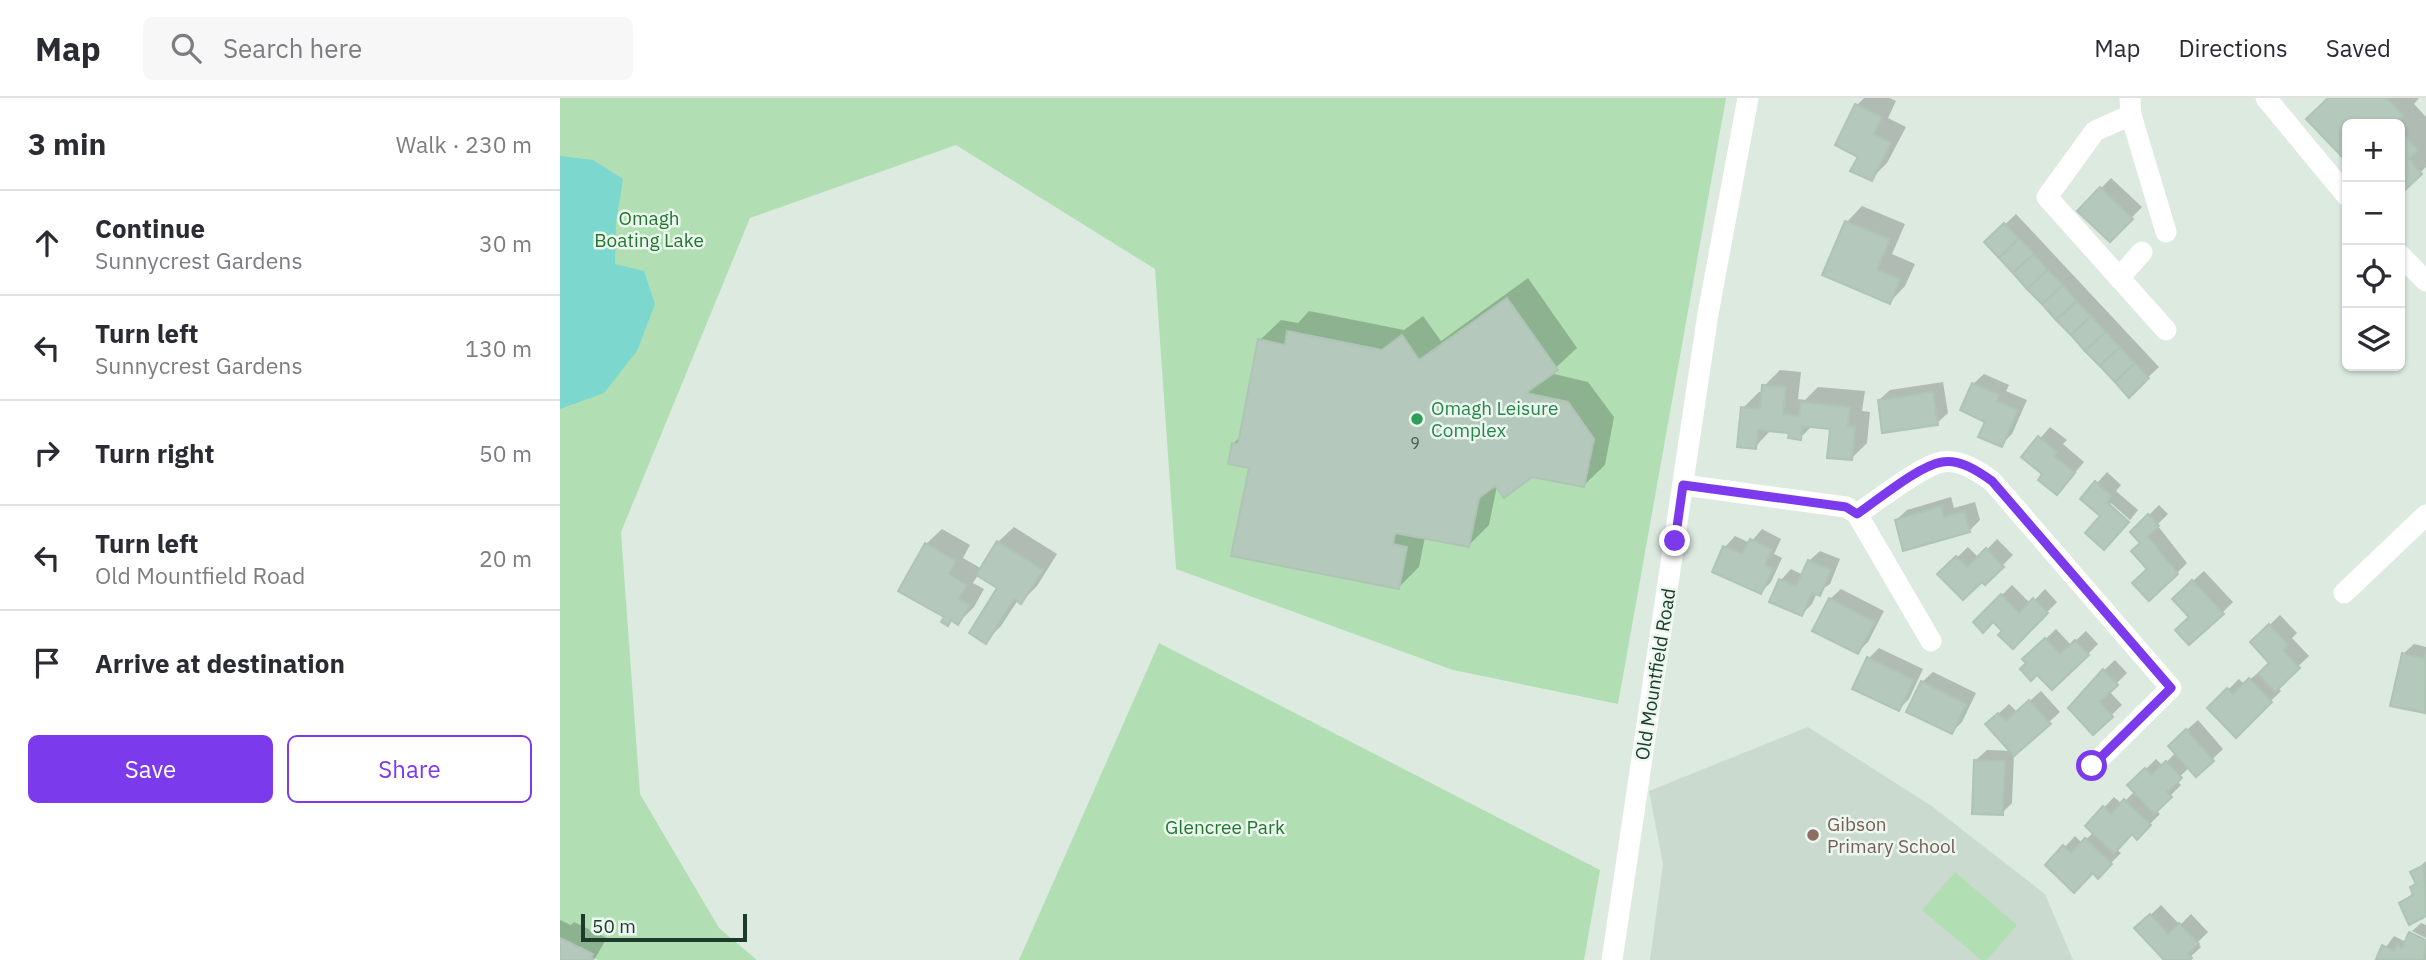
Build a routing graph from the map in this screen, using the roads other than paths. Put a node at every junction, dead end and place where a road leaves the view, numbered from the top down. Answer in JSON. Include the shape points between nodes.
{"nodes":[{"id":1,"x":1748,"y":98,"type":"edge"},
{"id":2,"x":2266,"y":98,"type":"edge"},
{"id":3,"x":2131,"y":106,"type":"edge"},
{"id":4,"x":2342,"y":190,"type":"edge"},
{"id":5,"x":2166,"y":232,"type":"dead end"},
{"id":6,"x":2142,"y":252,"type":"dead end"},
{"id":7,"x":2405,"y":260,"type":"edge"},
{"id":8,"x":2119,"y":278,"type":"junction"},
{"id":9,"x":2426,"y":281,"type":"edge"},
{"id":10,"x":2166,"y":330,"type":"dead end"},
{"id":11,"x":1683,"y":485,"type":"junction"},
{"id":12,"x":1857,"y":514,"type":"junction"},
{"id":13,"x":2426,"y":516,"type":"edge"},
{"id":14,"x":2344,"y":593,"type":"dead end"},
{"id":15,"x":1931,"y":641,"type":"dead end"},
{"id":16,"x":2092,"y":766,"type":"dead end"},
{"id":17,"x":1612,"y":960,"type":"edge"}],
"edges":[{"from":1,"to":11,"type":"street","name":"Old Mountfield Road","via":[[1708,314]]},
{"from":2,"to":4,"type":"street"},
{"from":3,"to":5,"type":"street"},
{"from":3,"to":8,"type":"street","via":[[2095,131],[2047,197]]},
{"from":6,"to":8,"type":"street"},
{"from":7,"to":9,"type":"street"},
{"from":8,"to":10,"type":"street"},
{"from":11,"to":12,"type":"street","via":[[1846,507]]},
{"from":11,"to":17,"type":"street","name":"Old Mountfield Road"},
{"from":12,"to":15,"type":"street"},
{"from":12,"to":16,"type":"street","via":[[1942,462],[1974,469],[1992,481],[2171,688]]},
{"from":13,"to":14,"type":"street"}]}
